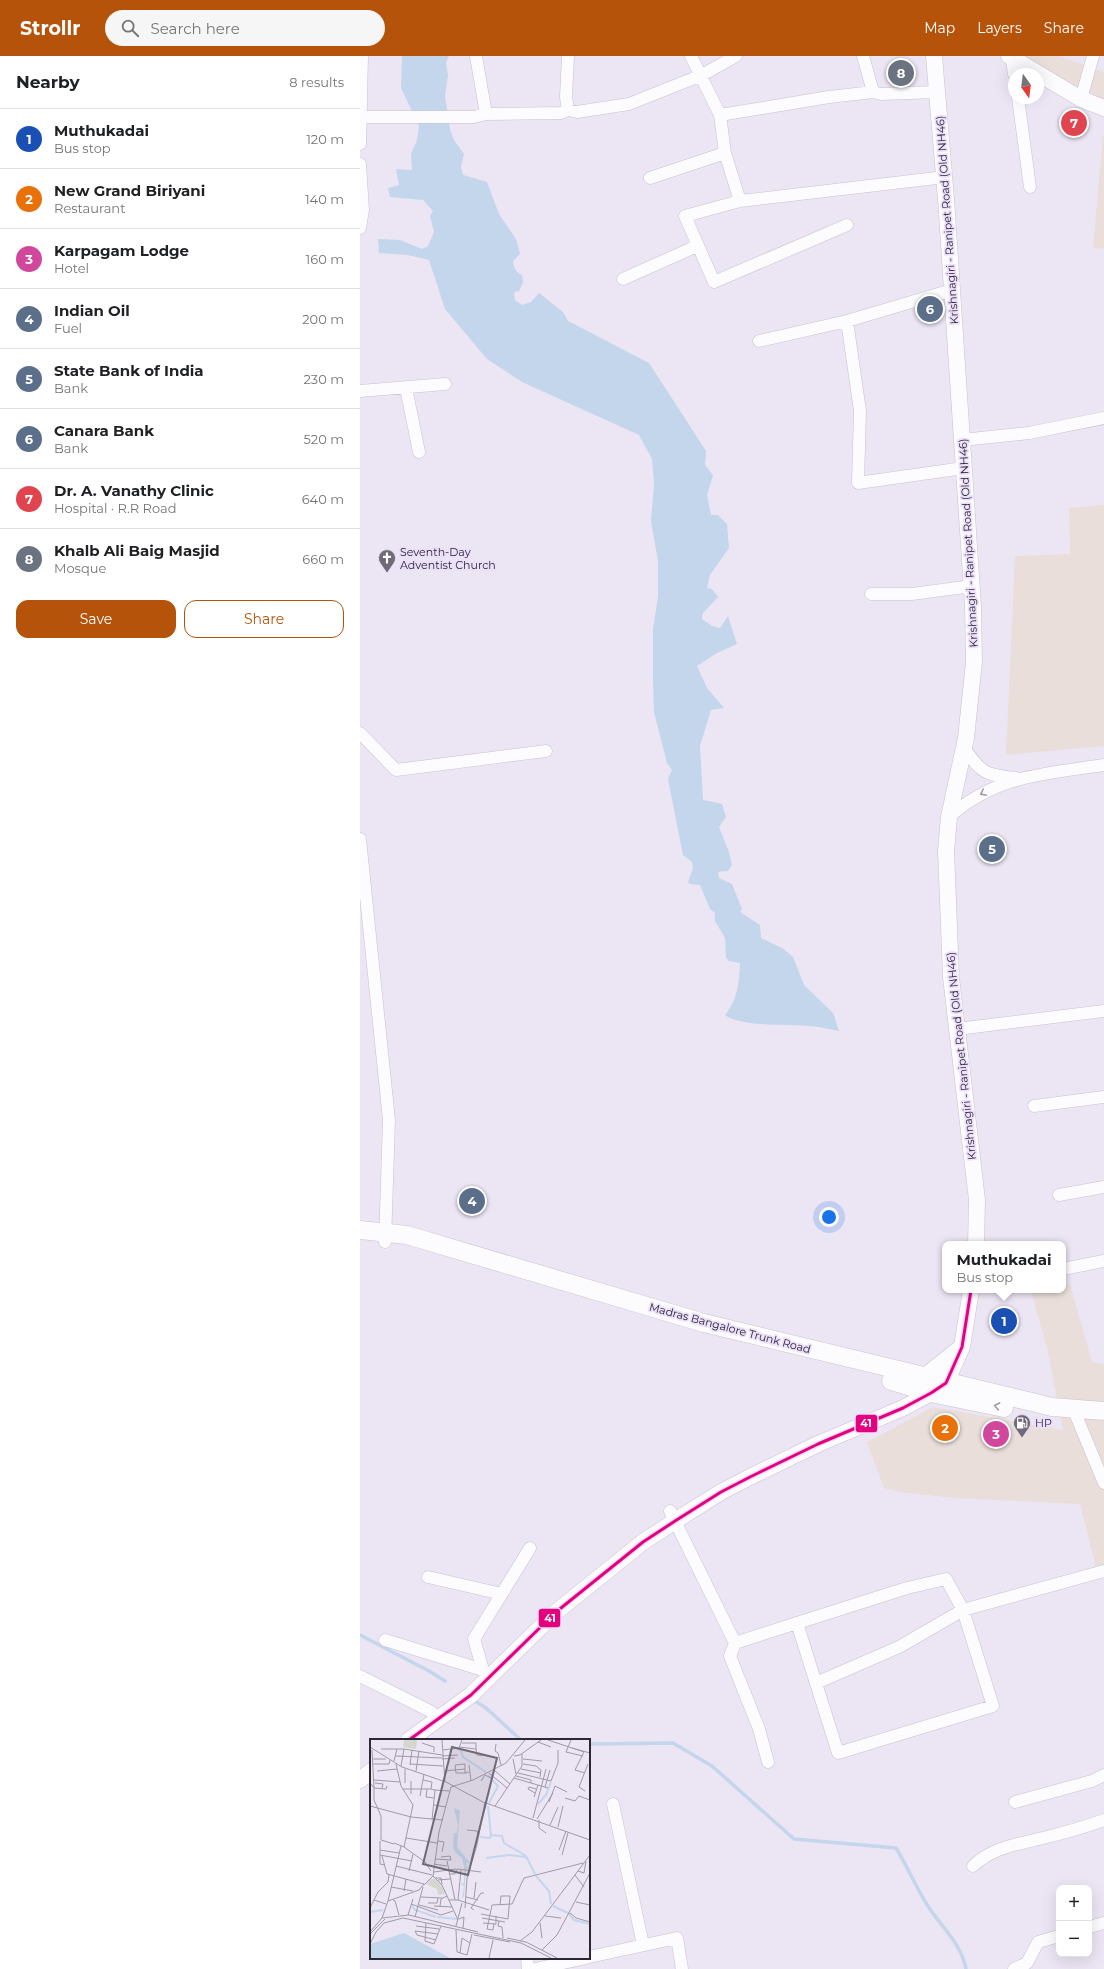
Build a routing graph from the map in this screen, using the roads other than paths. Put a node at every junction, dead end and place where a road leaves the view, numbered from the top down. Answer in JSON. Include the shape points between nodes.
{"nodes":[{"id":1,"x":362,"y":56,"type":"edge"},
{"id":2,"x":476,"y":56,"type":"edge"},
{"id":3,"x":568,"y":56,"type":"edge"},
{"id":4,"x":691,"y":56,"type":"edge"},
{"id":5,"x":736,"y":56,"type":"edge"},
{"id":6,"x":863,"y":56,"type":"edge"},
{"id":7,"x":934,"y":56,"type":"edge"},
{"id":8,"x":1093,"y":56,"type":"edge"},
{"id":9,"x":1012,"y":63,"type":"edge"},
{"id":10,"x":702,"y":75,"type":"junction"},
{"id":11,"x":873,"y":92,"type":"junction"},
{"id":12,"x":937,"y":92,"type":"junction"},
{"id":13,"x":1081,"y":99,"type":"junction"},
{"id":14,"x":1019,"y":104,"type":"edge"},
{"id":15,"x":1104,"y":108,"type":"edge"},
{"id":16,"x":568,"y":110,"type":"junction"},
{"id":17,"x":486,"y":114,"type":"junction"},
{"id":18,"x":720,"y":115,"type":"junction"},
{"id":19,"x":361,"y":117,"type":"edge"},
{"id":20,"x":360,"y":144,"type":"edge"},
{"id":21,"x":725,"y":152,"type":"junction"},
{"id":22,"x":360,"y":164,"type":"edge"},
{"id":23,"x":945,"y":177,"type":"junction"},
{"id":24,"x":650,"y":178,"type":"dead end"},
{"id":25,"x":1030,"y":187,"type":"dead end"},
{"id":26,"x":740,"y":201,"type":"junction"},
{"id":27,"x":847,"y":224,"type":"dead end"},
{"id":28,"x":360,"y":228,"type":"edge"},
{"id":29,"x":697,"y":246,"type":"junction"},
{"id":30,"x":623,"y":279,"type":"dead end"},
{"id":31,"x":952,"y":290,"type":"junction"},
{"id":32,"x":847,"y":321,"type":"junction"},
{"id":33,"x":759,"y":341,"type":"dead end"},
{"id":34,"x":445,"y":384,"type":"dead end"},
{"id":35,"x":406,"y":388,"type":"junction"},
{"id":36,"x":360,"y":391,"type":"edge"},
{"id":37,"x":1104,"y":418,"type":"edge"},
{"id":38,"x":962,"y":440,"type":"junction"},
{"id":39,"x":419,"y":452,"type":"dead end"},
{"id":40,"x":964,"y":468,"type":"junction"},
{"id":41,"x":972,"y":586,"type":"junction"},
{"id":42,"x":871,"y":594,"type":"dead end"},
{"id":43,"x":360,"y":733,"type":"edge"},
{"id":44,"x":965,"y":749,"type":"junction"},
{"id":45,"x":546,"y":751,"type":"dead end"},
{"id":46,"x":1104,"y":765,"type":"edge"},
{"id":47,"x":1019,"y":778,"type":"junction"},
{"id":48,"x":949,"y":818,"type":"junction"},
{"id":49,"x":360,"y":840,"type":"edge"},
{"id":50,"x":1104,"y":1011,"type":"edge"},
{"id":51,"x":957,"y":1029,"type":"junction"},
{"id":52,"x":1104,"y":1097,"type":"edge"},
{"id":53,"x":1034,"y":1106,"type":"dead end"},
{"id":54,"x":1104,"y":1187,"type":"edge"},
{"id":55,"x":1059,"y":1195,"type":"dead end"},
{"id":56,"x":360,"y":1230,"type":"edge"},
{"id":57,"x":386,"y":1237,"type":"junction"},
{"id":58,"x":360,"y":1240,"type":"edge"},
{"id":59,"x":976,"y":1241,"type":"edge"},
{"id":60,"x":1104,"y":1261,"type":"edge"},
{"id":61,"x":1066,"y":1268,"type":"edge"},
{"id":62,"x":971,"y":1293,"type":"edge"},
{"id":63,"x":962,"y":1347,"type":"junction"},
{"id":64,"x":946,"y":1383,"type":"junction"},
{"id":65,"x":925,"y":1386,"type":"junction"},
{"id":66,"x":1104,"y":1411,"type":"edge"},
{"id":67,"x":1075,"y":1414,"type":"junction"},
{"id":68,"x":1104,"y":1422,"type":"edge"},
{"id":69,"x":1104,"y":1483,"type":"edge"},
{"id":70,"x":673,"y":1516,"type":"junction"},
{"id":71,"x":530,"y":1548,"type":"dead end"},
{"id":72,"x":1104,"y":1571,"type":"edge"},
{"id":73,"x":428,"y":1578,"type":"dead end"},
{"id":74,"x":502,"y":1594,"type":"junction"},
{"id":75,"x":963,"y":1610,"type":"junction"},
{"id":76,"x":797,"y":1623,"type":"junction"},
{"id":77,"x":385,"y":1640,"type":"dead end"},
{"id":78,"x":735,"y":1643,"type":"junction"},
{"id":79,"x":483,"y":1670,"type":"junction"},
{"id":80,"x":360,"y":1676,"type":"edge"},
{"id":81,"x":816,"y":1683,"type":"junction"},
{"id":82,"x":459,"y":1697,"type":"junction"},
{"id":83,"x":432,"y":1712,"type":"junction"},
{"id":84,"x":398,"y":1739,"type":"edge"},
{"id":85,"x":410,"y":1739,"type":"edge"},
{"id":86,"x":370,"y":1762,"type":"edge"},
{"id":87,"x":768,"y":1762,"type":"dead end"},
{"id":88,"x":360,"y":1770,"type":"edge"},
{"id":89,"x":370,"y":1772,"type":"edge"},
{"id":90,"x":1104,"y":1775,"type":"edge"},
{"id":91,"x":360,"y":1780,"type":"edge"},
{"id":92,"x":1015,"y":1802,"type":"dead end"},
{"id":93,"x":613,"y":1804,"type":"dead end"},
{"id":94,"x":1104,"y":1820,"type":"edge"},
{"id":95,"x":973,"y":1866,"type":"dead end"},
{"id":96,"x":1104,"y":1923,"type":"edge"},
{"id":97,"x":1092,"y":1926,"type":"edge"},
{"id":98,"x":1056,"y":1937,"type":"edge"},
{"id":99,"x":643,"y":1945,"type":"junction"},
{"id":100,"x":590,"y":1957,"type":"edge"},
{"id":101,"x":526,"y":1959,"type":"edge"},
{"id":102,"x":581,"y":1959,"type":"edge"},
{"id":103,"x":528,"y":1969,"type":"edge"},
{"id":104,"x":536,"y":1969,"type":"edge"},
{"id":105,"x":682,"y":1969,"type":"edge"},
{"id":106,"x":1014,"y":1969,"type":"edge"}],
"edges":[{"from":1,"to":19,"type":"street"},
{"from":2,"to":17,"type":"street"},
{"from":3,"to":16,"type":"street"},
{"from":4,"to":10,"type":"street"},
{"from":5,"to":10,"type":"street"},
{"from":6,"to":11,"type":"street"},
{"from":7,"to":12,"type":"main road","name":"Krishnagiri - Ranipet Road (Old NH46)"},
{"from":8,"to":13,"type":"street"},
{"from":9,"to":13,"type":"main road"},
{"from":10,"to":16,"type":"street","via":[[629,104],[577,112]]},
{"from":10,"to":18,"type":"street"},
{"from":11,"to":12,"type":"street"},
{"from":11,"to":18,"type":"street"},
{"from":12,"to":23,"type":"main road","name":"Krishnagiri - Ranipet Road (Old NH46)"},
{"from":13,"to":15,"type":"main road"},
{"from":14,"to":25,"type":"street"},
{"from":16,"to":17,"type":"street","via":[[561,113]]},
{"from":17,"to":19,"type":"street","via":[[474,117]]},
{"from":18,"to":21,"type":"street"},
{"from":19,"to":20,"type":"street"},
{"from":21,"to":24,"type":"street"},
{"from":21,"to":26,"type":"street"},
{"from":22,"to":28,"type":"street","via":[[363,210]]},
{"from":23,"to":26,"type":"street"},
{"from":23,"to":31,"type":"main road","name":"Krishnagiri - Ranipet Road (Old NH46)"},
{"from":26,"to":29,"type":"street","via":[[685,216]]},
{"from":27,"to":29,"type":"street","via":[[714,282]]},
{"from":29,"to":30,"type":"street"},
{"from":31,"to":32,"type":"street"},
{"from":31,"to":38,"type":"main road","name":"Krishnagiri - Ranipet Road (Old NH46)"},
{"from":32,"to":33,"type":"street"},
{"from":32,"to":40,"type":"street","via":[[860,412],[858,483]]},
{"from":34,"to":35,"type":"street"},
{"from":35,"to":36,"type":"street"},
{"from":35,"to":39,"type":"street"},
{"from":37,"to":38,"type":"street","via":[[1029,433]]},
{"from":38,"to":40,"type":"main road","name":"Krishnagiri - Ranipet Road (Old NH46)"},
{"from":40,"to":41,"type":"main road","name":"Krishnagiri - Ranipet Road (Old NH46)"},
{"from":41,"to":42,"type":"street","via":[[912,594]]},
{"from":41,"to":44,"type":"main road","name":"Krishnagiri - Ranipet Road (Old NH46)","via":[[974,662]]},
{"from":43,"to":45,"type":"street","via":[[396,770]]},
{"from":44,"to":47,"type":"street","via":[[982,770],[994,776]]},
{"from":44,"to":48,"type":"main road","name":"Krishnagiri - Ranipet Road (Old NH46)"},
{"from":46,"to":47,"type":"street"},
{"from":47,"to":48,"type":"street","one_way":true,"via":[[975,797]]},
{"from":48,"to":51,"type":"main road","name":"Krishnagiri - Ranipet Road (Old NH46)","via":[[946,851],[951,977]]},
{"from":49,"to":57,"type":"street","via":[[390,1120]]},
{"from":50,"to":51,"type":"street"},
{"from":51,"to":59,"type":"main road","name":"Krishnagiri - Ranipet Road (Old NH46)","via":[[977,1200]]},
{"from":52,"to":53,"type":"street"},
{"from":54,"to":55,"type":"street"},
{"from":56,"to":57,"type":"highway","name":"Madras Bangalore Trunk Road"},
{"from":57,"to":58,"type":"highway"},
{"from":57,"to":65,"type":"highway","name":"Madras Bangalore Trunk Road","via":[[407,1235],[704,1323],[899,1372]]},
{"from":60,"to":61,"type":"street"},
{"from":62,"to":63,"type":"main road"},
{"from":63,"to":64,"type":"main road"},
{"from":63,"to":65,"type":"main road"},
{"from":64,"to":65,"type":"highway","name":"Madras Bangalore Trunk Road"},
{"from":64,"to":67,"type":"highway","name":"Madras Bangalore Trunk Road"},
{"from":67,"to":65,"type":"highway","one_way":true,"via":[[1036,1414]]},
{"from":65,"to":70,"type":"main road","via":[[903,1408],[782,1460]]},
{"from":66,"to":67,"type":"highway","name":"Madras Bangalore Trunk Road"},
{"from":67,"to":68,"type":"highway","name":"Madras Bangalore Trunk Road"},
{"from":67,"to":69,"type":"street"},
{"from":70,"to":78,"type":"street"},
{"from":70,"to":79,"type":"main road","via":[[636,1534],[578,1581]]},
{"from":70,"to":82,"type":"main road","via":[[556,1612],[497,1670]]},
{"from":71,"to":74,"type":"street"},
{"from":72,"to":75,"type":"street"},
{"from":73,"to":74,"type":"street"},
{"from":74,"to":79,"type":"street","via":[[474,1640]]},
{"from":75,"to":76,"type":"street","via":[[946,1579],[907,1588]]},
{"from":75,"to":81,"type":"street","via":[[899,1647]]},
{"from":75,"to":81,"type":"street","via":[[993,1706],[838,1753]]},
{"from":76,"to":78,"type":"street"},
{"from":76,"to":81,"type":"street"},
{"from":77,"to":79,"type":"street"},
{"from":78,"to":87,"type":"street","via":[[730,1656],[759,1729]]},
{"from":79,"to":82,"type":"main road"},
{"from":80,"to":83,"type":"street"},
{"from":82,"to":83,"type":"main road"},
{"from":82,"to":85,"type":"main road"},
{"from":83,"to":84,"type":"main road"},
{"from":86,"to":88,"type":"main road"},
{"from":89,"to":91,"type":"main road"},
{"from":90,"to":92,"type":"street","via":[[1092,1781]]},
{"from":93,"to":99,"type":"street"},
{"from":94,"to":95,"type":"street","via":[[1048,1837],[1006,1846],[983,1856]]},
{"from":96,"to":97,"type":"street"},
{"from":98,"to":106,"type":"street","via":[[1038,1942],[1027,1963]]},
{"from":99,"to":100,"type":"street"},
{"from":99,"to":105,"type":"street","via":[[677,1938]]},
{"from":101,"to":103,"type":"street"},
{"from":102,"to":104,"type":"street"}]}
